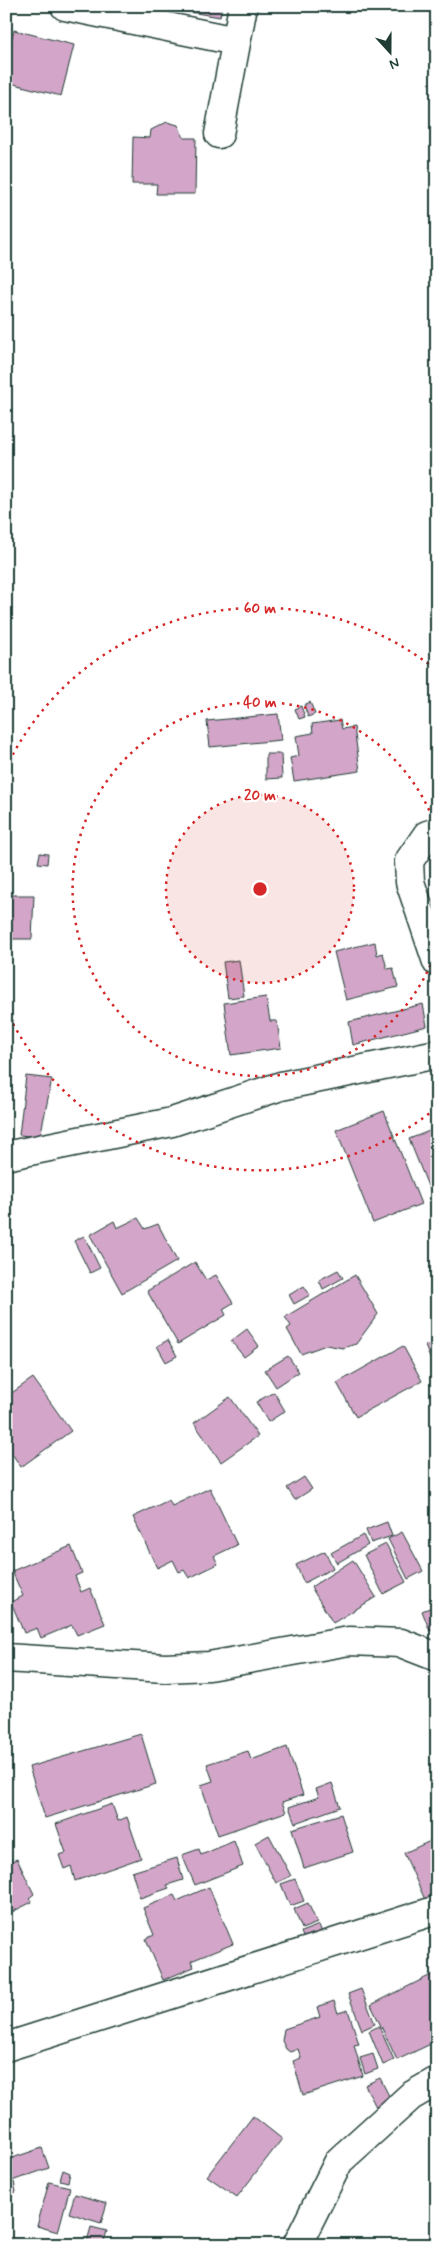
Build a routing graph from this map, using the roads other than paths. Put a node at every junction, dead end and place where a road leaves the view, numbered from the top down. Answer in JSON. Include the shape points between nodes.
{"nodes":[{"id":1,"x":65,"y":6,"type":"edge"},
{"id":2,"x":243,"y":6,"type":"edge"},
{"id":3,"x":236,"y":42,"type":"junction"},
{"id":4,"x":219,"y":134,"type":"dead end"},
{"id":5,"x":437,"y":832,"type":"edge"},
{"id":6,"x":437,"y":962,"type":"edge"},
{"id":7,"x":437,"y":1054,"type":"edge"},
{"id":8,"x":10,"y":1155,"type":"dead end"},
{"id":9,"x":437,"y":1657,"type":"edge"},
{"id":10,"x":6,"y":1658,"type":"edge"},
{"id":11,"x":437,"y":1910,"type":"edge"},
{"id":12,"x":6,"y":2047,"type":"edge"},
{"id":13,"x":437,"y":2081,"type":"edge"},
{"id":14,"x":297,"y":2245,"type":"edge"}],
"edges":[{"from":1,"to":3,"type":"street"},
{"from":2,"to":3,"type":"street"},
{"from":3,"to":4,"type":"street"},
{"from":5,"to":6,"type":"street","via":[[427,834],[409,861],[410,882]]},
{"from":7,"to":8,"type":"street","via":[[281,1086],[172,1122]]},
{"from":9,"to":10,"type":"street","via":[[401,1643],[349,1641],[209,1666],[165,1668]]},
{"from":11,"to":12,"type":"street"},
{"from":13,"to":14,"type":"street","via":[[411,2096],[339,2162]]}]}
